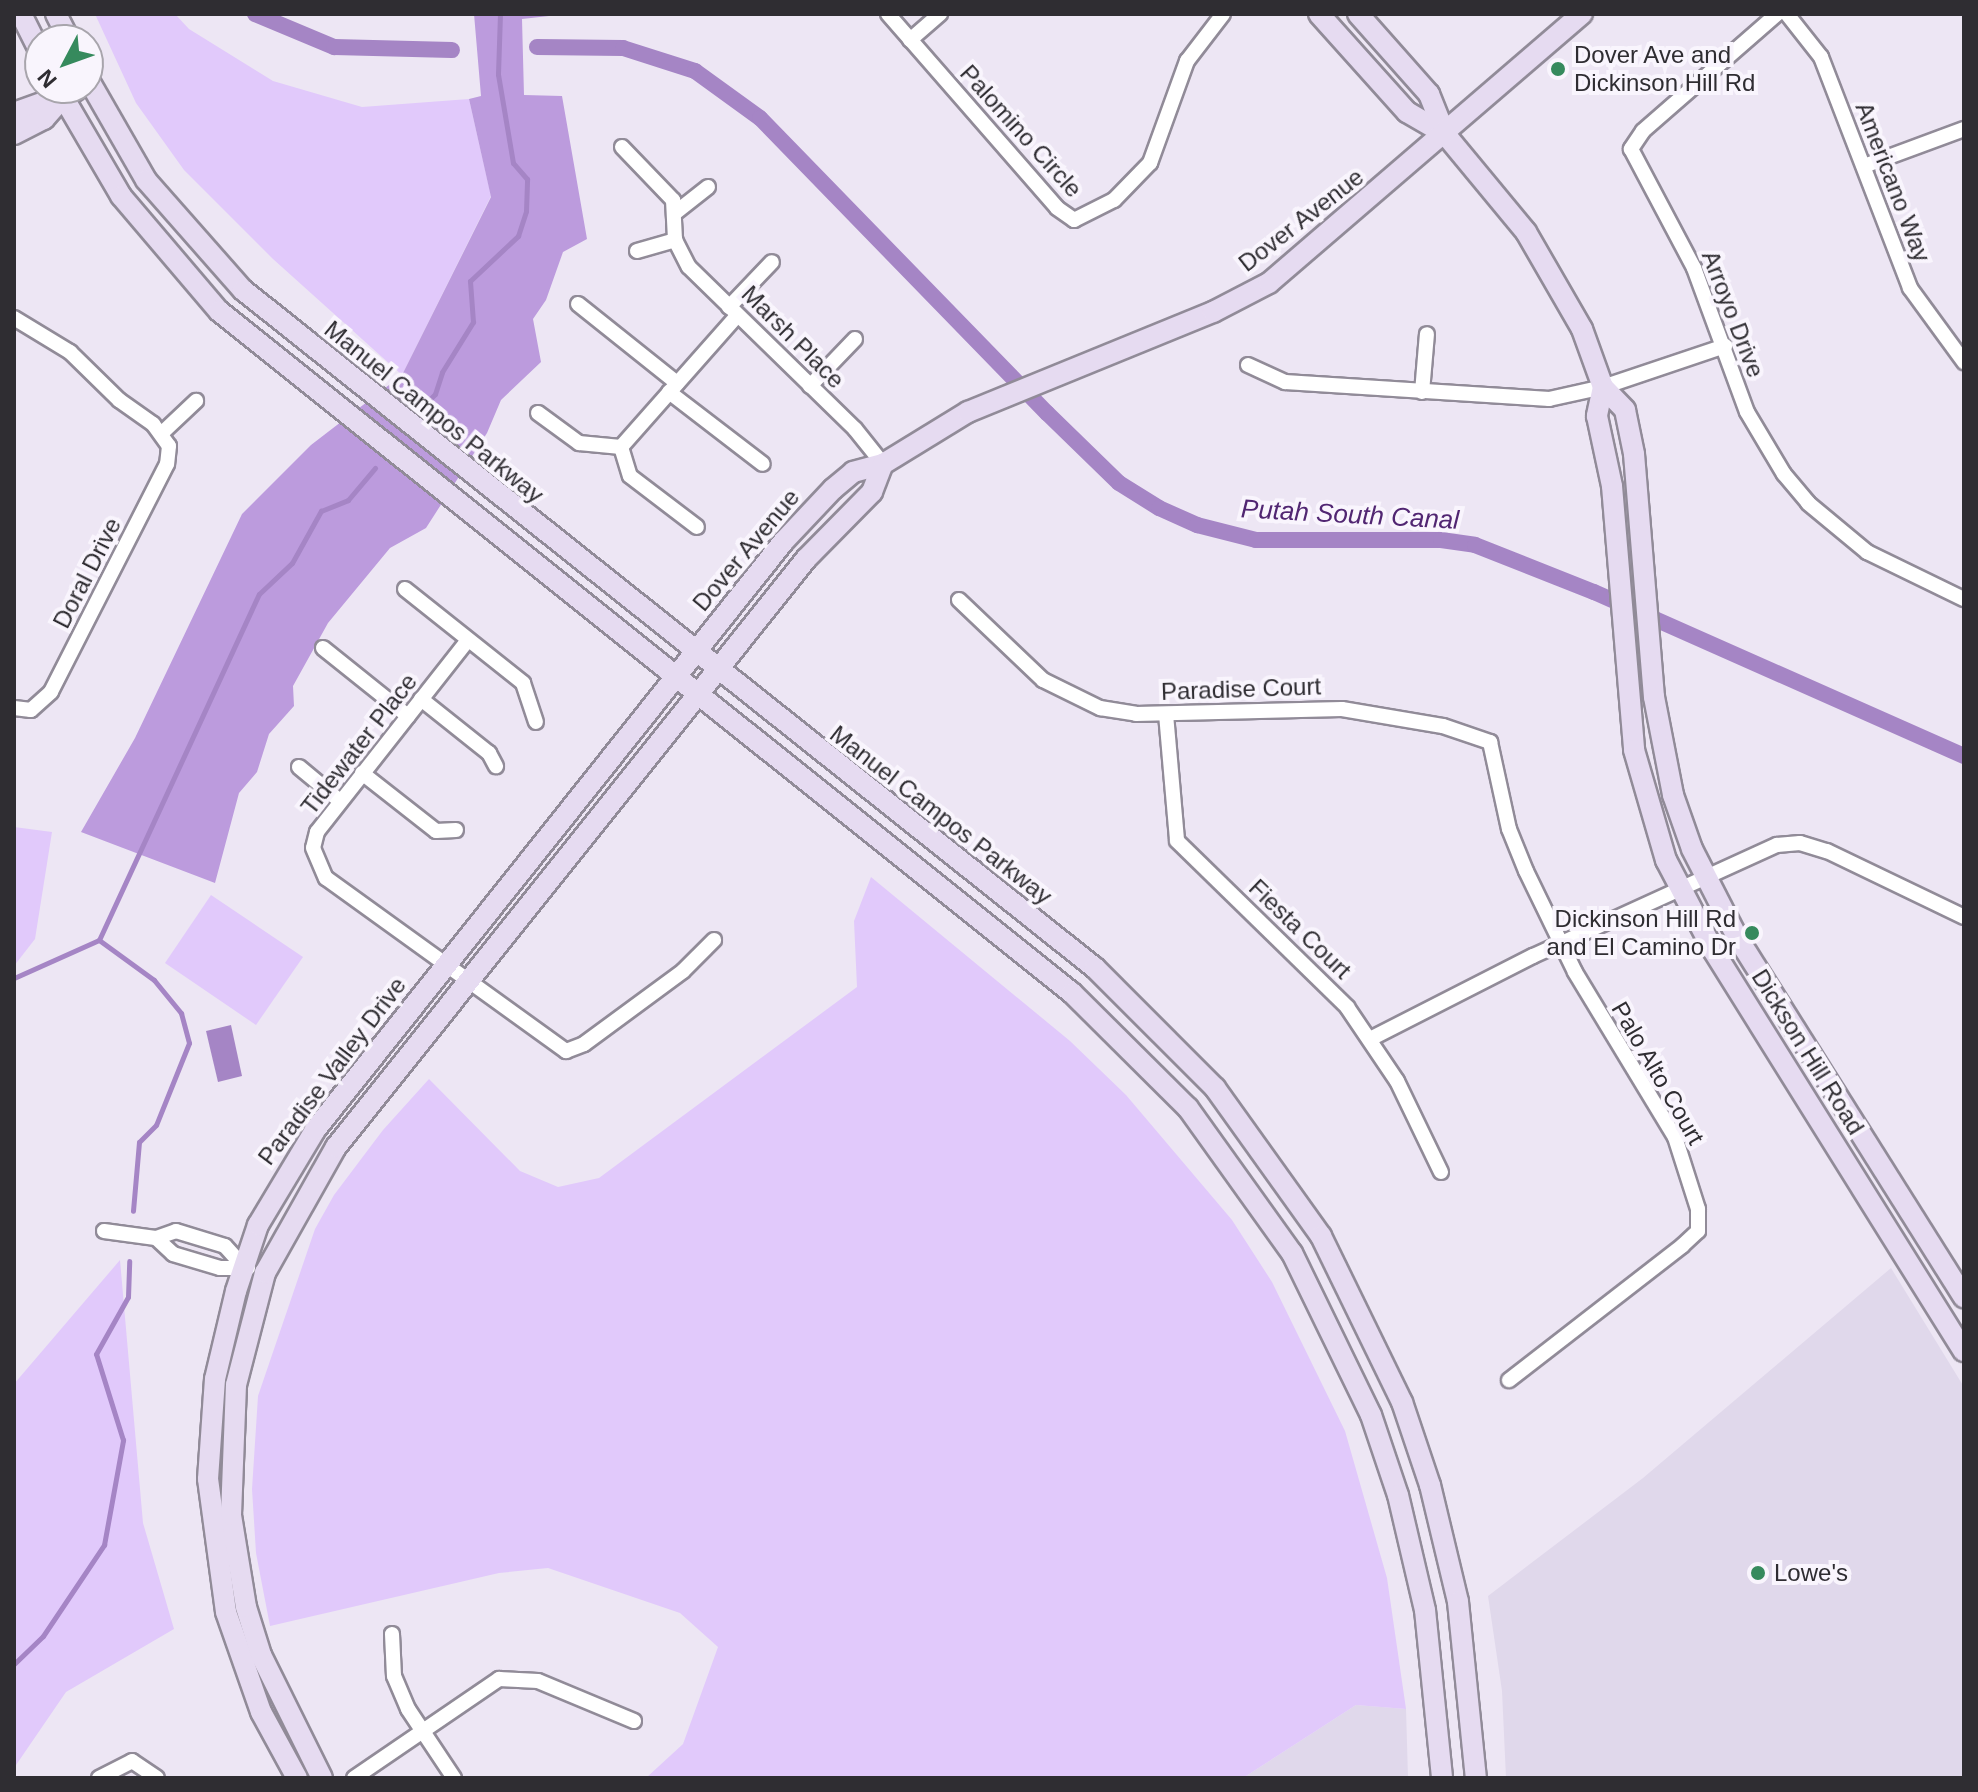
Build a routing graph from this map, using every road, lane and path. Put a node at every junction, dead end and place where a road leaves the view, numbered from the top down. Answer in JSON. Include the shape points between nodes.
{"nodes":[{"id":1,"x":888,"y":14,"type":"edge"},
{"id":2,"x":940,"y":14,"type":"edge"},
{"id":3,"x":1223,"y":14,"type":"edge"},
{"id":4,"x":1319,"y":14,"type":"edge"},
{"id":5,"x":1358,"y":14,"type":"edge"},
{"id":6,"x":1582,"y":14,"type":"edge"},
{"id":7,"x":1777,"y":14,"type":"edge"},
{"id":8,"x":1787,"y":14,"type":"edge"},
{"id":9,"x":910,"y":40,"type":"junction"},
{"id":10,"x":34,"y":104,"type":"edge"},
{"id":11,"x":53,"y":104,"type":"edge"},
{"id":12,"x":68,"y":104,"type":"edge"},
{"id":13,"x":99,"y":104,"type":"edge"},
{"id":14,"x":14,"y":113,"type":"edge"},
{"id":15,"x":1964,"y":129,"type":"edge"},
{"id":16,"x":14,"y":134,"type":"edge"},
{"id":17,"x":1445,"y":134,"type":"junction"},
{"id":18,"x":622,"y":147,"type":"dead end"},
{"id":19,"x":1864,"y":166,"type":"junction"},
{"id":20,"x":708,"y":187,"type":"dead end"},
{"id":21,"x":675,"y":213,"type":"junction"},
{"id":22,"x":675,"y":240,"type":"junction"},
{"id":23,"x":637,"y":251,"type":"dead end"},
{"id":24,"x":772,"y":262,"type":"dead end"},
{"id":25,"x":578,"y":304,"type":"dead end"},
{"id":26,"x":733,"y":312,"type":"junction"},
{"id":27,"x":14,"y":318,"type":"edge"},
{"id":28,"x":1427,"y":334,"type":"dead end"},
{"id":29,"x":855,"y":339,"type":"dead end"},
{"id":30,"x":1725,"y":346,"type":"junction"},
{"id":31,"x":1964,"y":362,"type":"edge"},
{"id":32,"x":1248,"y":365,"type":"dead end"},
{"id":33,"x":810,"y":386,"type":"junction"},
{"id":34,"x":673,"y":387,"type":"junction"},
{"id":35,"x":1603,"y":387,"type":"junction"},
{"id":36,"x":1422,"y":392,"type":"junction"},
{"id":37,"x":196,"y":401,"type":"dead end"},
{"id":38,"x":538,"y":413,"type":"dead end"},
{"id":39,"x":162,"y":433,"type":"junction"},
{"id":40,"x":621,"y":447,"type":"junction"},
{"id":41,"x":763,"y":464,"type":"dead end"},
{"id":42,"x":883,"y":464,"type":"junction"},
{"id":43,"x":697,"y":527,"type":"dead end"},
{"id":44,"x":405,"y":589,"type":"dead end"},
{"id":45,"x":1964,"y":599,"type":"edge"},
{"id":46,"x":959,"y":600,"type":"dead end"},
{"id":47,"x":468,"y":640,"type":"junction"},
{"id":48,"x":323,"y":648,"type":"dead end"},
{"id":49,"x":695,"y":653,"type":"junction"},
{"id":50,"x":716,"y":671,"type":"junction"},
{"id":51,"x":675,"y":677,"type":"junction"},
{"id":52,"x":697,"y":694,"type":"junction"},
{"id":53,"x":421,"y":699,"type":"junction"},
{"id":54,"x":14,"y":708,"type":"edge"},
{"id":55,"x":1166,"y":714,"type":"junction"},
{"id":56,"x":408,"y":716,"type":"junction"},
{"id":57,"x":536,"y":722,"type":"dead end"},
{"id":58,"x":496,"y":766,"type":"dead end"},
{"id":59,"x":299,"y":767,"type":"dead end"},
{"id":60,"x":362,"y":773,"type":"junction"},
{"id":61,"x":340,"y":801,"type":"junction"},
{"id":62,"x":456,"y":830,"type":"dead end"},
{"id":63,"x":1704,"y":875,"type":"junction"},
{"id":64,"x":1679,"y":887,"type":"junction"},
{"id":65,"x":1964,"y":917,"type":"edge"},
{"id":66,"x":714,"y":940,"type":"dead end"},
{"id":67,"x":1561,"y":943,"type":"junction"},
{"id":68,"x":446,"y":965,"type":"junction"},
{"id":69,"x":468,"y":980,"type":"junction"},
{"id":70,"x":1372,"y":1038,"type":"junction"},
{"id":71,"x":1441,"y":1172,"type":"dead end"},
{"id":72,"x":104,"y":1231,"type":"dead end"},
{"id":73,"x":156,"y":1238,"type":"junction"},
{"id":74,"x":244,"y":1267,"type":"junction"},
{"id":75,"x":265,"y":1273,"type":"junction"},
{"id":76,"x":1964,"y":1298,"type":"edge"},
{"id":77,"x":1964,"y":1351,"type":"edge"},
{"id":78,"x":1509,"y":1380,"type":"dead end"},
{"id":79,"x":392,"y":1634,"type":"dead end"},
{"id":80,"x":634,"y":1721,"type":"dead end"},
{"id":81,"x":421,"y":1730,"type":"junction"},
{"id":82,"x":99,"y":1778,"type":"edge"},
{"id":83,"x":157,"y":1778,"type":"edge"},
{"id":84,"x":297,"y":1778,"type":"edge"},
{"id":85,"x":322,"y":1778,"type":"edge"},
{"id":86,"x":354,"y":1778,"type":"edge"},
{"id":87,"x":454,"y":1778,"type":"edge"},
{"id":88,"x":1442,"y":1778,"type":"edge"},
{"id":89,"x":1476,"y":1778,"type":"edge"}],
"edges":[{"from":1,"to":9,"type":"street","name":"Palomino Circle"},
{"from":2,"to":9,"type":"street"},
{"from":3,"to":9,"type":"street","name":"Palomino Circle","via":[[1187,61],[1150,163],[1114,200],[1074,220],[1057,208]]},
{"from":4,"to":17,"type":"main road","name":"Dickson Hill Road","via":[[1407,112]]},
{"from":5,"to":17,"type":"main road","name":"Dickson Hill Road","via":[[1429,94]]},
{"from":6,"to":17,"type":"main road","name":"Dover Avenue"},
{"from":7,"to":30,"type":"street","name":"Arroyo Drive","via":[[1643,131],[1631,149],[1676,230]]},
{"from":8,"to":19,"type":"street","name":"Americano Way","via":[[1821,57]]},
{"from":10,"to":14,"type":"main road"},
{"from":11,"to":16,"type":"main road","via":[[44,119]]},
{"from":12,"to":51,"type":"main road","via":[[121,196],[219,311]]},
{"from":13,"to":49,"type":"main road","name":"Manuel Campos Parkway","via":[[146,180],[243,290]]},
{"from":15,"to":19,"type":"street"},
{"from":17,"to":35,"type":"main road","name":"Dickson Hill Road","via":[[1501,199],[1549,268],[1582,329]]},
{"from":17,"to":42,"type":"main road","name":"Dover Avenue","via":[[1269,283],[1213,312],[933,430]]},
{"from":18,"to":21,"type":"street","via":[[668,192]]},
{"from":19,"to":31,"type":"street","name":"Americano Way","via":[[1910,288]]},
{"from":20,"to":21,"type":"street"},
{"from":21,"to":22,"type":"street"},
{"from":22,"to":23,"type":"street"},
{"from":22,"to":26,"type":"street","name":"Marsh Place","via":[[689,267]]},
{"from":24,"to":26,"type":"street"},
{"from":25,"to":34,"type":"street"},
{"from":26,"to":33,"type":"street","name":"Marsh Place"},
{"from":26,"to":34,"type":"street"},
{"from":27,"to":39,"type":"street","via":[[47,334]]},
{"from":28,"to":36,"type":"street"},
{"from":29,"to":33,"type":"street"},
{"from":30,"to":35,"type":"street"},
{"from":30,"to":45,"type":"street","name":"Arroyo Drive","via":[[1747,412],[1808,503],[1867,552]]},
{"from":32,"to":36,"type":"street","via":[[1285,382]]},
{"from":33,"to":42,"type":"street","name":"Marsh Place"},
{"from":34,"to":40,"type":"street"},
{"from":34,"to":41,"type":"street"},
{"from":35,"to":36,"type":"street","via":[[1549,399]]},
{"from":35,"to":63,"type":"main road","name":"Dickson Hill Road","via":[[1625,410],[1640,484],[1661,745],[1673,795]]},
{"from":35,"to":64,"type":"main road","name":"Dickson Hill Road","via":[[1597,416],[1612,486],[1634,750],[1647,804]]},
{"from":37,"to":39,"type":"street"},
{"from":38,"to":40,"type":"street","via":[[579,443]]},
{"from":39,"to":54,"type":"street","name":"Doral Drive","via":[[169,446],[167,464],[51,692],[31,710]]},
{"from":40,"to":43,"type":"street","via":[[630,476]]},
{"from":42,"to":49,"type":"main road","name":"Dover Avenue","via":[[853,472],[815,508]]},
{"from":42,"to":50,"type":"main road","name":"Dover Avenue","via":[[872,492],[806,559]]},
{"from":44,"to":47,"type":"street"},
{"from":46,"to":55,"type":"street","name":"Paradise Court","via":[[1023,664],[1066,694],[1100,708]]},
{"from":47,"to":53,"type":"street","name":"Tidewater Place"},
{"from":47,"to":57,"type":"street","via":[[523,683]]},
{"from":48,"to":56,"type":"street"},
{"from":49,"to":50,"type":"main road","name":"Manuel Campos Parkway"},
{"from":49,"to":51,"type":"main road","name":"Paradise Valley Drive"},
{"from":50,"to":52,"type":"main road","name":"Paradise Valley Drive"},
{"from":50,"to":89,"type":"main road","name":"Manuel Campos Parkway","via":[[1095,968],[1215,1088],[1291,1189],[1381,1352],[1430,1485],[1458,1602]]},
{"from":51,"to":52,"type":"main road"},
{"from":51,"to":68,"type":"main road","name":"Paradise Valley Drive"},
{"from":52,"to":69,"type":"main road","name":"Paradise Valley Drive"},
{"from":52,"to":88,"type":"main road","via":[[1072,993],[1188,1108],[1263,1207],[1323,1308],[1386,1455],[1425,1610]]},
{"from":53,"to":56,"type":"street","name":"Tidewater Place"},
{"from":53,"to":58,"type":"street","via":[[489,753]]},
{"from":55,"to":67,"type":"street","name":"Paradise Court","via":[[1342,709],[1443,726],[1490,742],[1509,829]]},
{"from":55,"to":70,"type":"street","name":"Fiesta Court","via":[[1177,841],[1316,971]]},
{"from":56,"to":60,"type":"street","name":"Tidewater Place"},
{"from":59,"to":61,"type":"street"},
{"from":60,"to":61,"type":"street","name":"Tidewater Place"},
{"from":60,"to":62,"type":"street","via":[[436,831]]},
{"from":61,"to":68,"type":"street","name":"Tidewater Place","via":[[317,832],[317,865],[341,892]]},
{"from":63,"to":64,"type":"street"},
{"from":63,"to":65,"type":"street","via":[[1755,851],[1800,843]]},
{"from":63,"to":76,"type":"main road","name":"Dickson Hill Road","via":[[1737,937]]},
{"from":64,"to":67,"type":"street"},
{"from":64,"to":77,"type":"main road","name":"Dickson Hill Road","via":[[1713,950]]},
{"from":66,"to":69,"type":"street","name":"Tidewater Place","via":[[683,971],[584,1044],[566,1051]]},
{"from":67,"to":70,"type":"street"},
{"from":67,"to":78,"type":"street","name":"Palo Alto Court","via":[[1675,1137],[1690,1174],[1698,1231]]},
{"from":68,"to":69,"type":"street","name":"Tidewater Place"},
{"from":68,"to":74,"type":"main road","name":"Paradise Valley Drive","via":[[284,1175]]},
{"from":69,"to":75,"type":"main road","name":"Paradise Valley Drive","via":[[336,1147]]},
{"from":70,"to":71,"type":"street","name":"Fiesta Court"},
{"from":72,"to":73,"type":"street"},
{"from":73,"to":74,"type":"street","via":[[173,1254],[220,1268]]},
{"from":73,"to":74,"type":"street","via":[[176,1231],[225,1246]]},
{"from":74,"to":75,"type":"street"},
{"from":74,"to":84,"type":"main road","name":"Paradise Valley Drive","via":[[215,1379],[208,1479],[212,1532],[241,1662]]},
{"from":75,"to":85,"type":"main road","name":"Paradise Valley Drive","via":[[236,1385],[231,1515],[243,1591],[261,1655]]},
{"from":79,"to":81,"type":"street","via":[[394,1676]]},
{"from":80,"to":81,"type":"street","via":[[517,1676],[479,1689]]},
{"from":81,"to":86,"type":"street"},
{"from":81,"to":87,"type":"street"},
{"from":82,"to":83,"type":"street","via":[[132,1761]]}]}
